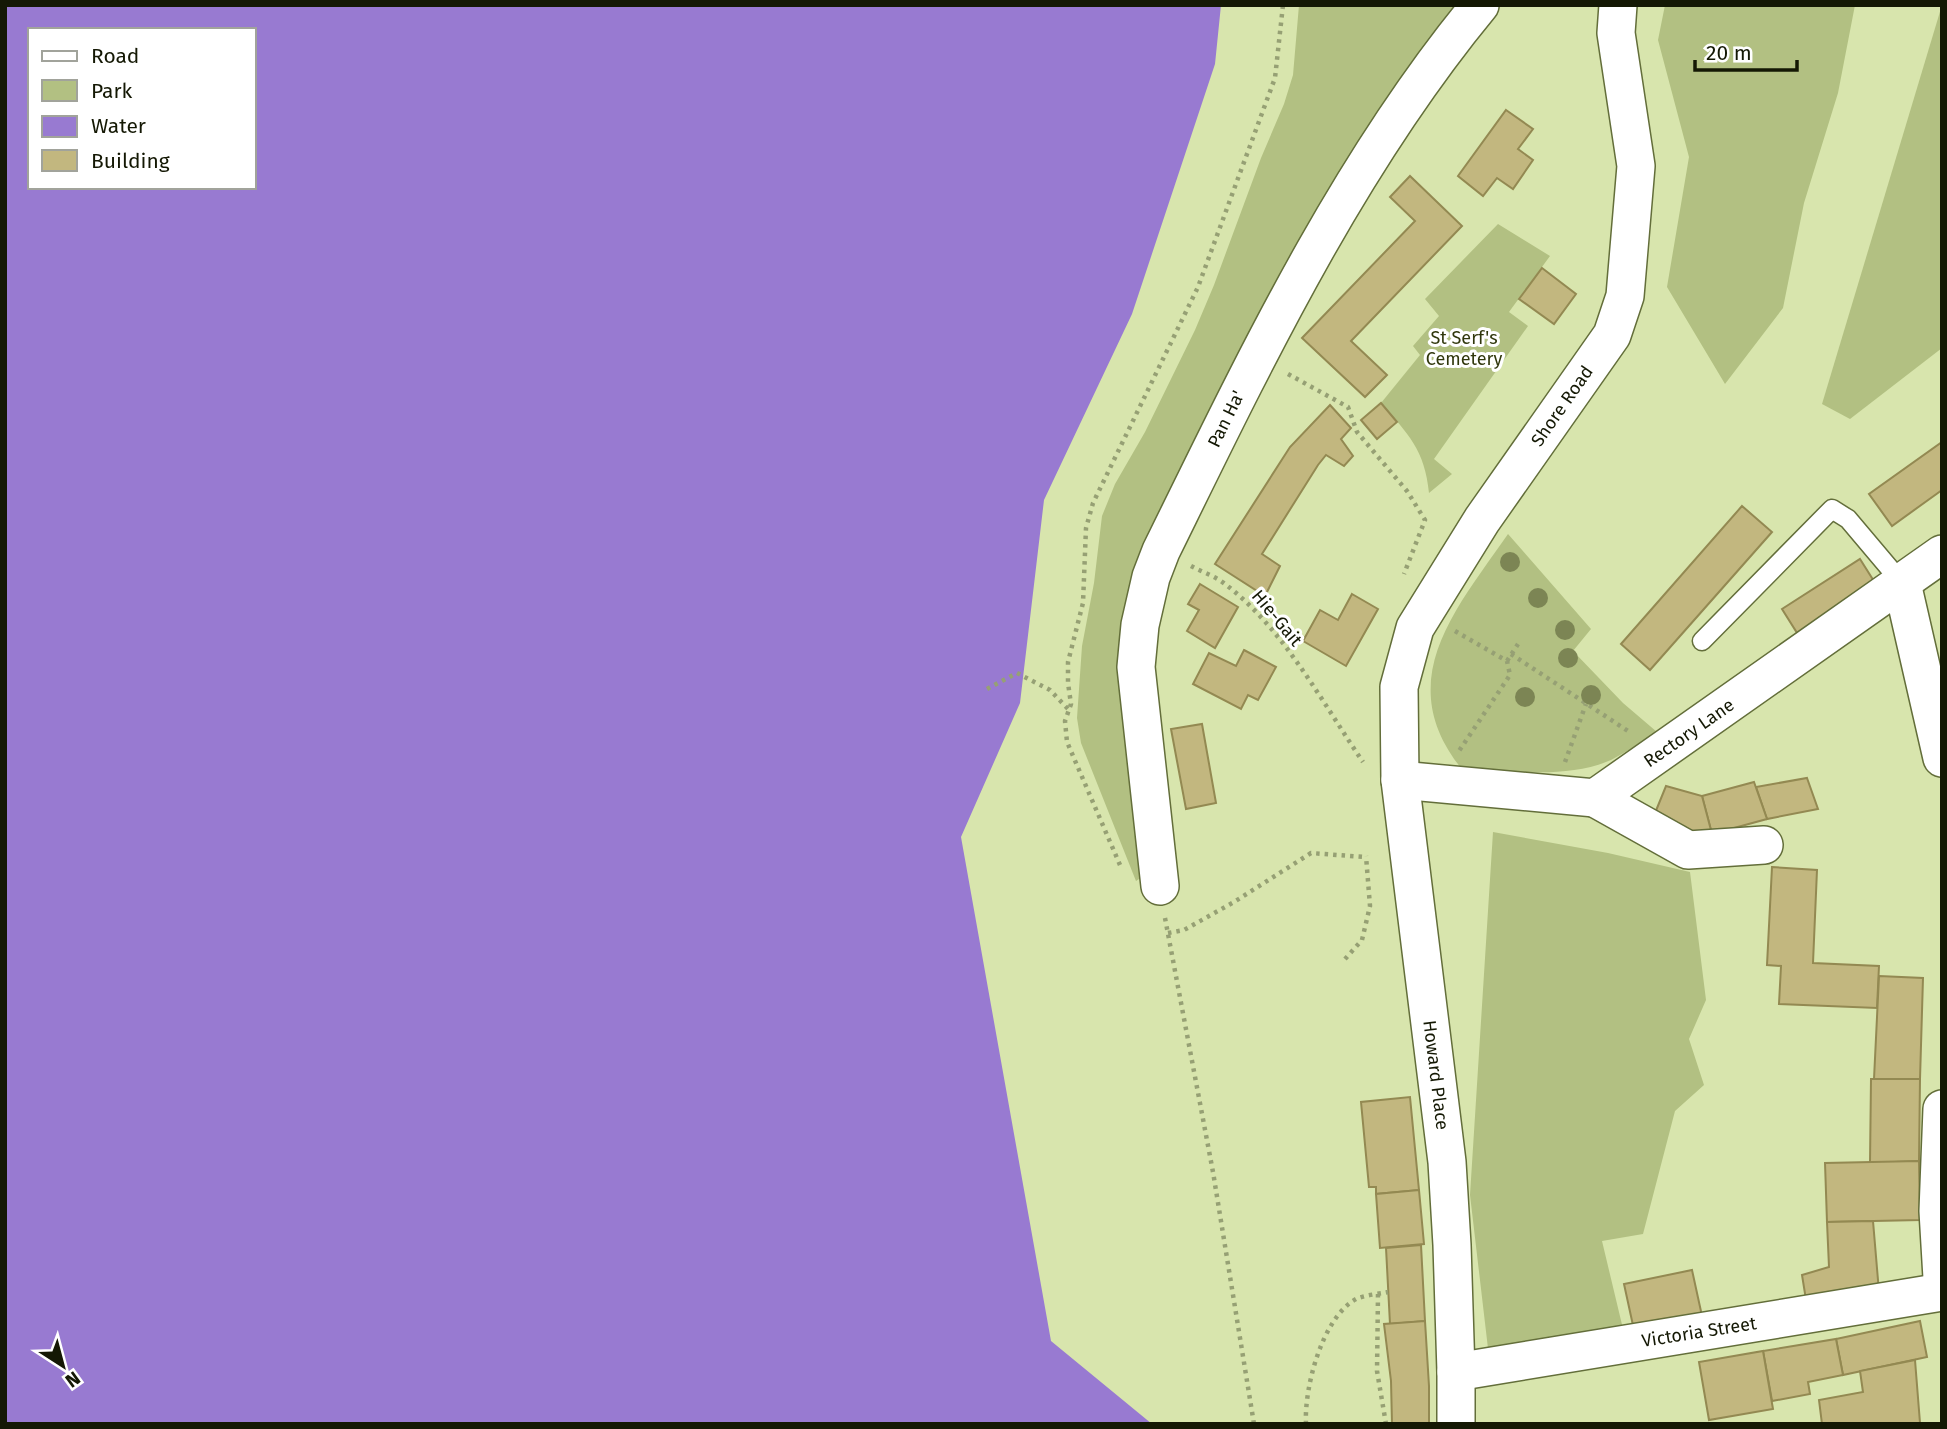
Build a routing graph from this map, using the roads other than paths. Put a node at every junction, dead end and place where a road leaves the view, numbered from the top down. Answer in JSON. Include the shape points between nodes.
{"nodes":[{"id":1,"x":1480,"y":5,"type":"edge"},
{"id":2,"x":1618,"y":5,"type":"edge"},
{"id":3,"x":1942,"y":554,"type":"edge"},
{"id":4,"x":1902,"y":583,"type":"junction"},
{"id":5,"x":1702,"y":641,"type":"dead end"},
{"id":6,"x":1942,"y":758,"type":"edge"},
{"id":7,"x":1400,"y":780,"type":"junction"},
{"id":8,"x":1595,"y":798,"type":"junction"},
{"id":9,"x":1764,"y":845,"type":"dead end"},
{"id":10,"x":1160,"y":886,"type":"road end"},
{"id":11,"x":1942,"y":1109,"type":"edge"},
{"id":12,"x":1942,"y":1278,"type":"edge"},
{"id":13,"x":1942,"y":1292,"type":"edge"},
{"id":14,"x":1456,"y":1372,"type":"junction"},
{"id":15,"x":1455,"y":1424,"type":"edge"}],
"edges":[{"from":1,"to":10,"type":"street","name":"Pan Ha'","via":[[1397,118],[1329,227],[1257,357],[1151,577],[1136,667]]},
{"from":2,"to":7,"type":"street","name":"Shore Road","via":[[1616,33],[1636,166],[1625,296],[1612,335],[1482,520],[1415,628],[1399,687]]},
{"from":3,"to":4,"type":"street","name":"Rectory Lane"},
{"from":4,"to":5,"type":"lane","via":[[1847,519],[1832,509]]},
{"from":4,"to":6,"type":"street"},
{"from":4,"to":8,"type":"street","name":"Rectory Lane"},
{"from":7,"to":8,"type":"street"},
{"from":7,"to":14,"type":"street","name":"Howard Place","via":[[1447,1162]]},
{"from":8,"to":9,"type":"street","via":[[1689,850]]},
{"from":11,"to":12,"type":"street","via":[[1938,1211]]},
{"from":13,"to":14,"type":"street","name":"Victoria Street"},
{"from":14,"to":15,"type":"street","name":"Howard Place"}]}
